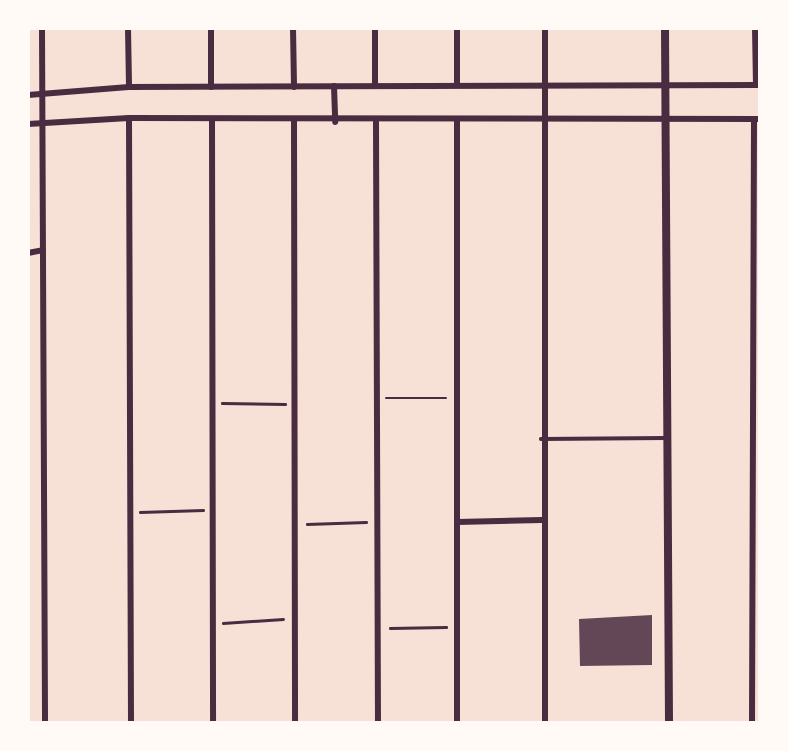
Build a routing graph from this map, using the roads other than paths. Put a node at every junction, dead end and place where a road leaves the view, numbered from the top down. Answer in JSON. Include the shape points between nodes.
{"nodes":[{"id":1,"x":42,"y":28,"type":"edge"},
{"id":2,"x":128,"y":28,"type":"edge"},
{"id":3,"x":211,"y":28,"type":"edge"},
{"id":4,"x":293,"y":28,"type":"edge"},
{"id":5,"x":375,"y":28,"type":"edge"},
{"id":6,"x":457,"y":28,"type":"edge"},
{"id":7,"x":545,"y":28,"type":"edge"},
{"id":8,"x":665,"y":28,"type":"edge"},
{"id":9,"x":755,"y":28,"type":"edge"},
{"id":10,"x":545,"y":83,"type":"junction"},
{"id":11,"x":457,"y":84,"type":"junction"},
{"id":12,"x":375,"y":85,"type":"junction"},
{"id":13,"x":666,"y":85,"type":"junction"},
{"id":14,"x":758,"y":85,"type":"edge"},
{"id":15,"x":334,"y":86,"type":"junction"},
{"id":16,"x":129,"y":87,"type":"junction"},
{"id":17,"x":211,"y":87,"type":"junction"},
{"id":18,"x":294,"y":87,"type":"junction"},
{"id":19,"x":44,"y":92,"type":"junction"},
{"id":20,"x":28,"y":95,"type":"edge"},
{"id":21,"x":129,"y":118,"type":"junction"},
{"id":22,"x":665,"y":118,"type":"junction"},
{"id":23,"x":545,"y":119,"type":"junction"},
{"id":24,"x":757,"y":119,"type":"edge"},
{"id":25,"x":212,"y":120,"type":"junction"},
{"id":26,"x":43,"y":121,"type":"junction"},
{"id":27,"x":294,"y":121,"type":"junction"},
{"id":28,"x":457,"y":121,"type":"junction"},
{"id":29,"x":335,"y":122,"type":"junction"},
{"id":30,"x":376,"y":122,"type":"junction"},
{"id":31,"x":28,"y":124,"type":"edge"},
{"id":32,"x":43,"y":250,"type":"junction"},
{"id":33,"x":28,"y":253,"type":"edge"},
{"id":34,"x":666,"y":438,"type":"junction"},
{"id":35,"x":541,"y":439,"type":"junction"},
{"id":36,"x":542,"y":520,"type":"junction"},
{"id":37,"x":457,"y":522,"type":"junction"},
{"id":38,"x":45,"y":723,"type":"edge"},
{"id":39,"x":131,"y":723,"type":"edge"},
{"id":40,"x":213,"y":723,"type":"edge"},
{"id":41,"x":295,"y":723,"type":"edge"},
{"id":42,"x":378,"y":723,"type":"edge"},
{"id":43,"x":457,"y":723,"type":"edge"},
{"id":44,"x":545,"y":723,"type":"edge"},
{"id":45,"x":669,"y":723,"type":"edge"},
{"id":46,"x":752,"y":723,"type":"edge"}],
"edges":[{"from":1,"to":19,"type":"street"},
{"from":2,"to":16,"type":"street"},
{"from":3,"to":17,"type":"street"},
{"from":4,"to":18,"type":"street"},
{"from":5,"to":12,"type":"street"},
{"from":6,"to":11,"type":"street"},
{"from":7,"to":10,"type":"street"},
{"from":8,"to":13,"type":"street"},
{"from":9,"to":14,"type":"street"},
{"from":10,"to":11,"type":"street"},
{"from":10,"to":13,"type":"street"},
{"from":10,"to":23,"type":"street"},
{"from":11,"to":12,"type":"street"},
{"from":12,"to":15,"type":"street"},
{"from":13,"to":14,"type":"street"},
{"from":13,"to":22,"type":"street"},
{"from":15,"to":18,"type":"street"},
{"from":15,"to":29,"type":"street"},
{"from":16,"to":17,"type":"street"},
{"from":16,"to":19,"type":"street"},
{"from":17,"to":18,"type":"street"},
{"from":19,"to":20,"type":"street"},
{"from":19,"to":26,"type":"street"},
{"from":21,"to":25,"type":"street"},
{"from":21,"to":26,"type":"street"},
{"from":21,"to":39,"type":"street"},
{"from":22,"to":23,"type":"street"},
{"from":22,"to":24,"type":"street"},
{"from":22,"to":34,"type":"street"},
{"from":23,"to":28,"type":"street"},
{"from":23,"to":35,"type":"street"},
{"from":24,"to":46,"type":"street","via":[[749,401]]},
{"from":25,"to":27,"type":"street"},
{"from":25,"to":40,"type":"street"},
{"from":26,"to":31,"type":"street"},
{"from":26,"to":32,"type":"street"},
{"from":27,"to":29,"type":"street"},
{"from":27,"to":41,"type":"street"},
{"from":28,"to":30,"type":"street"},
{"from":28,"to":37,"type":"street"},
{"from":29,"to":30,"type":"street"},
{"from":30,"to":42,"type":"street"},
{"from":32,"to":33,"type":"street"},
{"from":32,"to":38,"type":"street"},
{"from":34,"to":35,"type":"lane"},
{"from":34,"to":45,"type":"street"},
{"from":35,"to":36,"type":"street"},
{"from":36,"to":37,"type":"street"},
{"from":36,"to":44,"type":"street"},
{"from":37,"to":43,"type":"street"}]}
